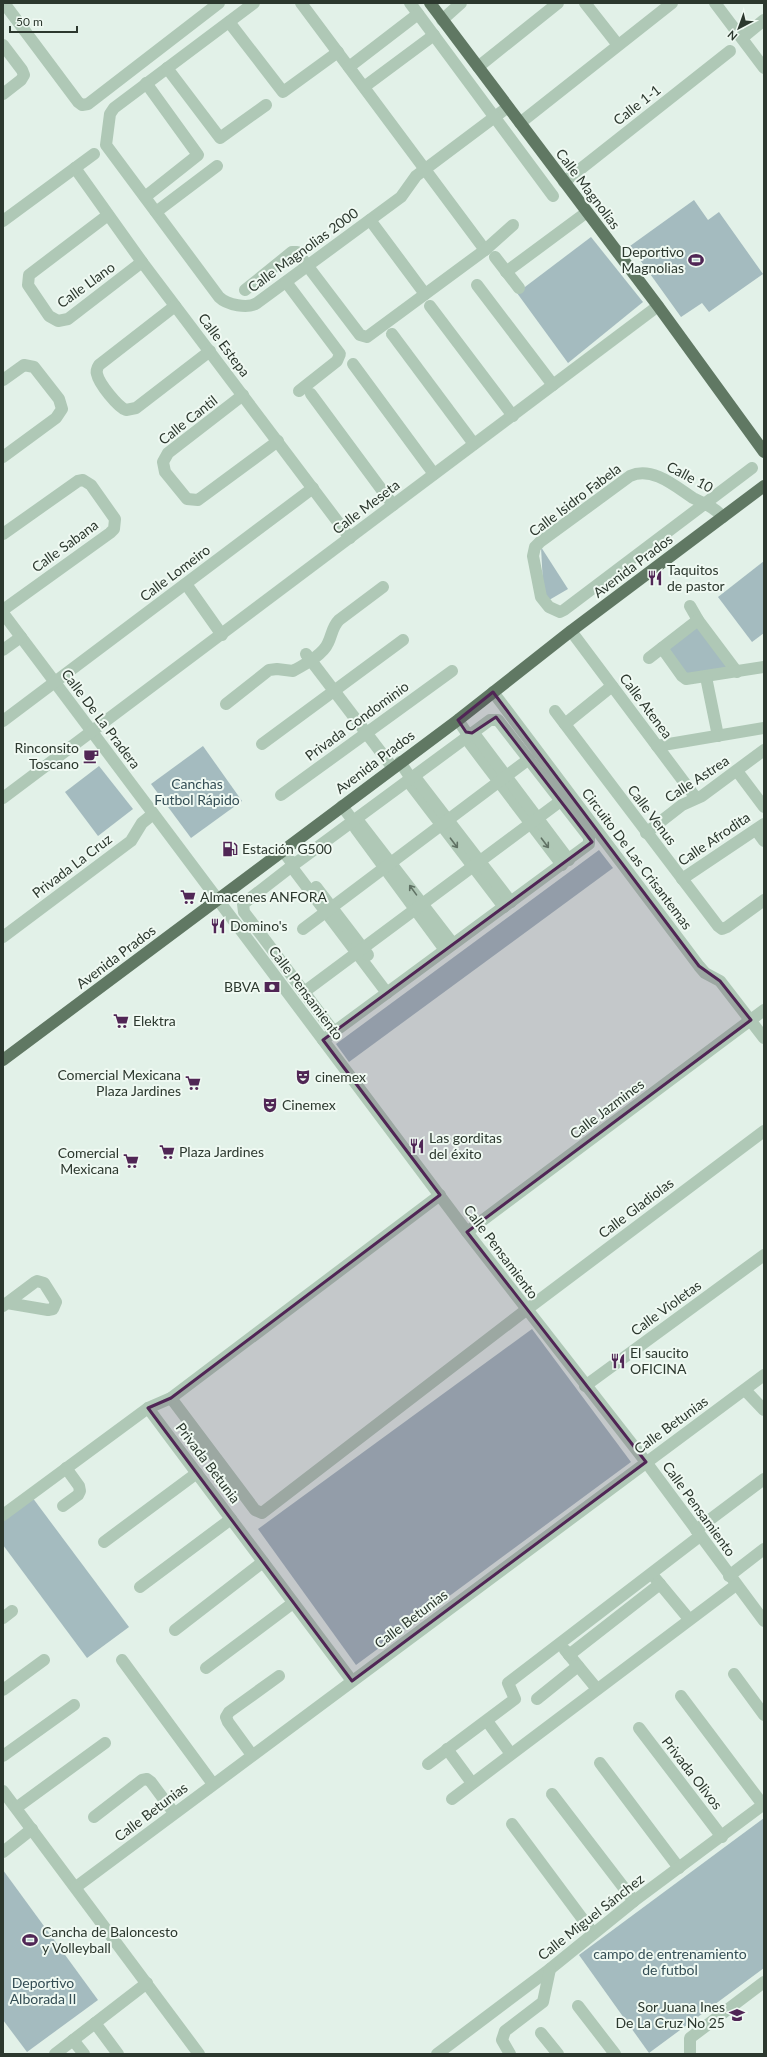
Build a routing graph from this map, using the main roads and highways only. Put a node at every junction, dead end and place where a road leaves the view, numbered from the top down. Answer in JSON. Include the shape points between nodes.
{"nodes":[{"id":1,"x":430,"y":3,"type":"edge"},
{"id":2,"x":764,"y":452,"type":"edge"},
{"id":3,"x":764,"y":486,"type":"edge"},
{"id":4,"x":3,"y":1060,"type":"edge"}],
"edges":[{"from":1,"to":2,"type":"main road","name":"Calle Magnolias","via":[[658,306]]},
{"from":3,"to":4,"type":"main road","name":"Avenida Prados","via":[[571,631],[458,720]]}]}
